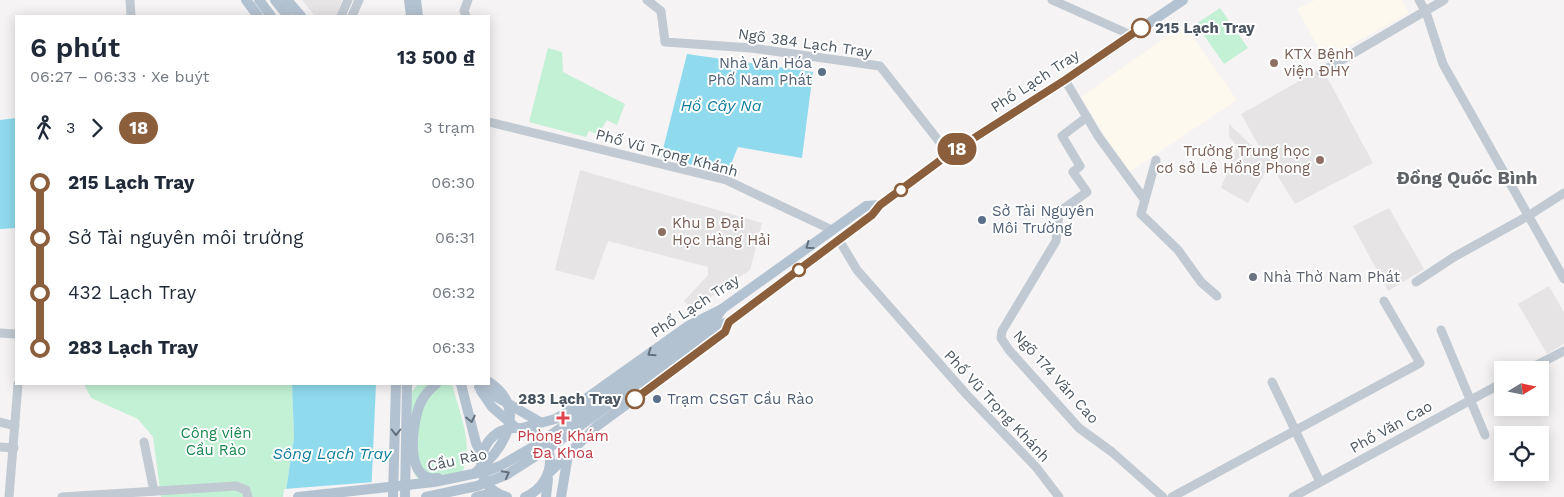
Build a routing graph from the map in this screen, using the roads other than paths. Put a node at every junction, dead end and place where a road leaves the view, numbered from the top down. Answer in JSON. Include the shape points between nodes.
{"nodes":[{"id":1,"x":130,"y":0,"type":"edge"},
{"id":2,"x":246,"y":0,"type":"edge"},
{"id":3,"x":260,"y":0,"type":"edge"},
{"id":4,"x":275,"y":0,"type":"edge"},
{"id":5,"x":287,"y":0,"type":"edge"},
{"id":6,"x":348,"y":0,"type":"edge"},
{"id":7,"x":359,"y":0,"type":"edge"},
{"id":8,"x":409,"y":0,"type":"edge"},
{"id":9,"x":416,"y":0,"type":"edge"},
{"id":10,"x":468,"y":0,"type":"edge"},
{"id":11,"x":647,"y":0,"type":"edge"},
{"id":12,"x":1052,"y":0,"type":"edge"},
{"id":13,"x":1183,"y":0,"type":"edge"},
{"id":14,"x":1419,"y":0,"type":"edge"},
{"id":15,"x":1444,"y":0,"type":"edge"},
{"id":16,"x":1426,"y":12,"type":"junction"},
{"id":17,"x":131,"y":15,"type":"edge"},
{"id":18,"x":257,"y":15,"type":"edge"},
{"id":19,"x":270,"y":15,"type":"edge"},
{"id":20,"x":287,"y":15,"type":"edge"},
{"id":21,"x":300,"y":15,"type":"edge"},
{"id":22,"x":341,"y":15,"type":"edge"},
{"id":23,"x":352,"y":15,"type":"edge"},
{"id":24,"x":411,"y":15,"type":"edge"},
{"id":25,"x":418,"y":15,"type":"edge"},
{"id":26,"x":466,"y":15,"type":"edge"},
{"id":27,"x":1131,"y":35,"type":"junction"},
{"id":28,"x":1321,"y":72,"type":"dead end"},
{"id":29,"x":1065,"y":80,"type":"junction"},
{"id":30,"x":1086,"y":117,"type":"junction"},
{"id":31,"x":490,"y":122,"type":"edge"},
{"id":32,"x":949,"y":154,"type":"junction"},
{"id":33,"x":1156,"y":160,"type":"dead end"},
{"id":34,"x":1564,"y":193,"type":"edge"},
{"id":35,"x":1144,"y":199,"type":"junction"},
{"id":36,"x":880,"y":205,"type":"junction"},
{"id":37,"x":1528,"y":216,"type":"junction"},
{"id":38,"x":832,"y":230,"type":"junction"},
{"id":39,"x":839,"y":240,"type":"junction"},
{"id":40,"x":1564,"y":279,"type":"edge"},
{"id":41,"x":1416,"y":282,"type":"dead end"},
{"id":42,"x":1216,"y":296,"type":"dead end"},
{"id":43,"x":1384,"y":301,"type":"dead end"},
{"id":44,"x":722,"y":309,"type":"junction"},
{"id":45,"x":729,"y":322,"type":"junction"},
{"id":46,"x":1441,"y":330,"type":"dead end"},
{"id":47,"x":0,"y":333,"type":"edge"},
{"id":48,"x":701,"y":333,"type":"junction"},
{"id":49,"x":15,"y":334,"type":"edge"},
{"id":50,"x":1564,"y":351,"type":"edge"},
{"id":51,"x":1545,"y":361,"type":"edge"},
{"id":52,"x":1272,"y":382,"type":"dead end"},
{"id":53,"x":490,"y":383,"type":"edge"},
{"id":54,"x":18,"y":385,"type":"edge"},
{"id":55,"x":396,"y":385,"type":"edge"},
{"id":56,"x":435,"y":385,"type":"edge"},
{"id":57,"x":461,"y":385,"type":"edge"},
{"id":58,"x":408,"y":386,"type":"edge"},
{"id":59,"x":478,"y":386,"type":"edge"},
{"id":60,"x":1494,"y":387,"type":"edge"},
{"id":61,"x":1469,"y":400,"type":"junction"},
{"id":62,"x":567,"y":412,"type":"junction"},
{"id":63,"x":0,"y":422,"type":"edge"},
{"id":64,"x":540,"y":422,"type":"junction"},
{"id":65,"x":15,"y":426,"type":"junction"},
{"id":66,"x":519,"y":428,"type":"junction"},
{"id":67,"x":1296,"y":430,"type":"junction"},
{"id":68,"x":1485,"y":435,"type":"dead end"},
{"id":69,"x":583,"y":440,"type":"junction"},
{"id":70,"x":144,"y":442,"type":"dead end"},
{"id":71,"x":0,"y":447,"type":"edge"},
{"id":72,"x":14,"y":448,"type":"junction"},
{"id":73,"x":568,"y":455,"type":"junction"},
{"id":74,"x":481,"y":457,"type":"junction"},
{"id":75,"x":550,"y":473,"type":"junction"},
{"id":76,"x":474,"y":474,"type":"junction"},
{"id":77,"x":1320,"y":482,"type":"junction"},
{"id":78,"x":154,"y":491,"type":"junction"},
{"id":79,"x":494,"y":494,"type":"edge"},
{"id":80,"x":9,"y":497,"type":"edge"},
{"id":81,"x":62,"y":497,"type":"edge"},
{"id":82,"x":248,"y":497,"type":"edge"},
{"id":83,"x":298,"y":497,"type":"edge"},
{"id":84,"x":393,"y":497,"type":"edge"},
{"id":85,"x":405,"y":497,"type":"edge"},
{"id":86,"x":426,"y":497,"type":"edge"},
{"id":87,"x":431,"y":497,"type":"edge"},
{"id":88,"x":476,"y":497,"type":"edge"},
{"id":89,"x":507,"y":497,"type":"edge"},
{"id":90,"x":525,"y":497,"type":"edge"},
{"id":91,"x":546,"y":497,"type":"edge"},
{"id":92,"x":561,"y":497,"type":"edge"},
{"id":93,"x":1059,"y":497,"type":"edge"},
{"id":94,"x":1163,"y":497,"type":"edge"},
{"id":95,"x":1172,"y":497,"type":"edge"},
{"id":96,"x":1293,"y":497,"type":"edge"}],
"edges":[{"from":1,"to":17,"type":"street"},
{"from":2,"to":18,"type":"main road"},
{"from":3,"to":19,"type":"main road"},
{"from":4,"to":20,"type":"main road"},
{"from":5,"to":21,"type":"main road"},
{"from":6,"to":22,"type":"street"},
{"from":7,"to":23,"type":"street"},
{"from":8,"to":24,"type":"main road"},
{"from":9,"to":25,"type":"main road"},
{"from":10,"to":26,"type":"street"},
{"from":11,"to":32,"type":"street","name":"Ngõ 384 Lạch Tray","via":[[661,11],[665,42],[751,48],[880,66]]},
{"from":12,"to":27,"type":"street"},
{"from":13,"to":27,"type":"main road","name":"Phố Lạch Tray"},
{"from":14,"to":16,"type":"street"},
{"from":15,"to":16,"type":"street"},
{"from":16,"to":28,"type":"street"},
{"from":16,"to":37,"type":"street","via":[[1443,64]]},
{"from":27,"to":29,"type":"main road","name":"Phố Lạch Tray"},
{"from":29,"to":30,"type":"street"},
{"from":29,"to":32,"type":"main road","name":"Phố Lạch Tray"},
{"from":30,"to":35,"type":"street"},
{"from":30,"to":94,"type":"street","name":"Ngõ 174 Văn Cao","via":[[1062,136],[1080,166],[1073,172],[1087,192],[1059,212],[1056,241],[1002,331],[1001,338],[1079,428]]},
{"from":31,"to":38,"type":"street","name":"Phố Vũ Trọng Khánh","via":[[726,180]]},
{"from":32,"to":36,"type":"main road","name":"Phố Lạch Tray"},
{"from":33,"to":35,"type":"street"},
{"from":34,"to":37,"type":"street"},
{"from":35,"to":42,"type":"street","via":[[1141,214],[1178,250],[1201,282]]},
{"from":36,"to":38,"type":"main road","name":"Phố Lạch Tray","via":[[866,206]]},
{"from":36,"to":39,"type":"main road","name":"Phố Lạch Tray"},
{"from":37,"to":40,"type":"street"},
{"from":37,"to":41,"type":"street"},
{"from":38,"to":44,"type":"main road","name":"Phố Lạch Tray","one_way":true},
{"from":39,"to":45,"type":"main road","name":"Phố Lạch Tray"},
{"from":39,"to":93,"type":"street","name":"Phố Vũ Trọng Khánh","via":[[862,276],[967,395],[1036,467]]},
{"from":43,"to":67,"type":"street","via":[[1420,363]]},
{"from":44,"to":48,"type":"main road","name":"Cầu Rào"},
{"from":44,"to":62,"type":"main road","name":"Phố Lạch Tray","one_way":true,"via":[[688,326]]},
{"from":45,"to":48,"type":"main road","name":"Cầu Rào"},
{"from":45,"to":69,"type":"main road","name":"Phố Lạch Tray","via":[[725,332],[597,426]]},
{"from":46,"to":61,"type":"street"},
{"from":47,"to":49,"type":"street"},
{"from":48,"to":76,"type":"main road","name":"Cầu Rào","bridge":true,"via":[[526,452],[500,466]]},
{"from":87,"to":48,"type":"main road","name":"Cầu Rào","one_way":true,"bridge":true,"via":[[490,482],[519,467]]},
{"from":50,"to":51,"type":"street"},
{"from":52,"to":67,"type":"street"},
{"from":53,"to":76,"type":"main road","bridge":true,"via":[[506,402],[509,424],[501,446]]},
{"from":54,"to":65,"type":"street"},
{"from":55,"to":84,"type":"main road","one_way":true},
{"from":56,"to":74,"type":"main road","via":[[425,394],[417,412],[415,467],[422,476],[436,478],[470,470]]},
{"from":57,"to":74,"type":"main road","one_way":true},
{"from":58,"to":85,"type":"main road"},
{"from":59,"to":64,"type":"main road"},
{"from":59,"to":66,"type":"main road","via":[[492,407]]},
{"from":60,"to":61,"type":"street","name":"Phố Văn Cao"},
{"from":61,"to":68,"type":"street"},
{"from":61,"to":77,"type":"street","name":"Phố Văn Cao"},
{"from":62,"to":64,"type":"main road","name":"Phố Lạch Tray"},
{"from":62,"to":69,"type":"main road","via":[[567,430]]},
{"from":63,"to":65,"type":"street"},
{"from":64,"to":66,"type":"main road","name":"Phố Lạch Tray"},
{"from":65,"to":72,"type":"street"},
{"from":66,"to":74,"type":"main road","name":"Phố Lạch Tray","via":[[498,432],[485,446]]},
{"from":66,"to":75,"type":"main road","via":[[537,435],[544,443],[551,463]]},
{"from":67,"to":77,"type":"street"},
{"from":67,"to":95,"type":"street"},
{"from":69,"to":73,"type":"main road","name":"Phố Lạch Tray"},
{"from":70,"to":78,"type":"street"},
{"from":71,"to":72,"type":"street"},
{"from":72,"to":80,"type":"street"},
{"from":73,"to":75,"type":"main road","name":"Phố Lạch Tray"},
{"from":73,"to":92,"type":"main road"},
{"from":74,"to":79,"type":"main road","via":[[483,477]]},
{"from":75,"to":90,"type":"main road","name":"Phố Lạch Tray","via":[[536,492]]},
{"from":75,"to":91,"type":"main road"},
{"from":76,"to":83,"type":"main road","name":"Cầu Rào","bridge":true,"via":[[434,482]]},
{"from":77,"to":96,"type":"street","name":"Phố Văn Cao"},
{"from":78,"to":81,"type":"street"},
{"from":78,"to":82,"type":"street","via":[[236,486],[246,490]]},
{"from":79,"to":88,"type":"main road"},
{"from":79,"to":89,"type":"main road"},
{"from":86,"to":87,"type":"main road","name":"Cầu Rào","bridge":true}]}
